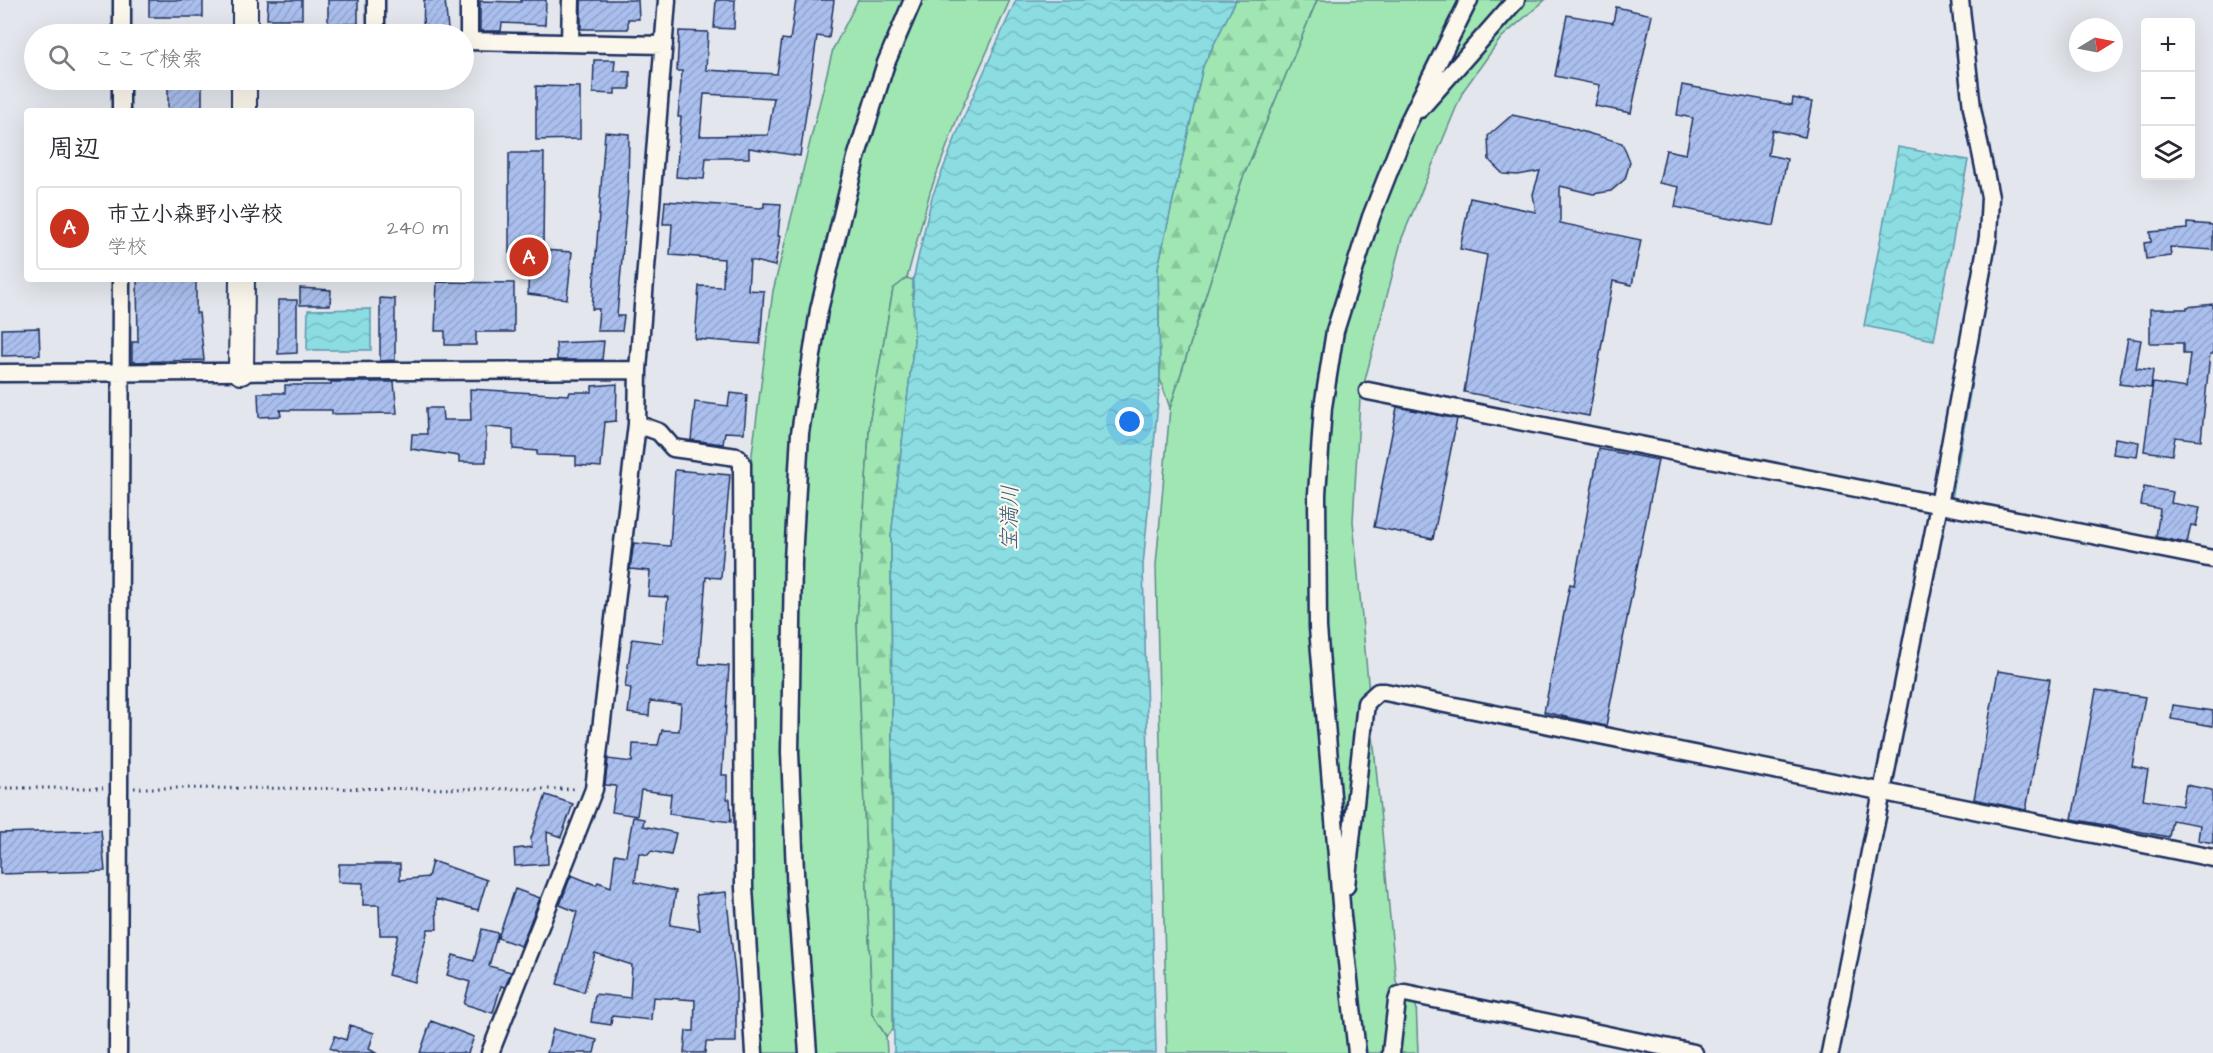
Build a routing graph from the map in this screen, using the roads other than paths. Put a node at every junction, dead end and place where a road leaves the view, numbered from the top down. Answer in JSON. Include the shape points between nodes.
{"nodes":[{"id":1,"x":122,"y":0,"type":"edge"},
{"id":2,"x":245,"y":0,"type":"edge"},
{"id":3,"x":376,"y":0,"type":"edge"},
{"id":4,"x":469,"y":0,"type":"edge"},
{"id":5,"x":571,"y":0,"type":"edge"},
{"id":6,"x":667,"y":0,"type":"edge"},
{"id":7,"x":913,"y":0,"type":"edge"},
{"id":8,"x":1469,"y":0,"type":"edge"},
{"id":9,"x":1516,"y":0,"type":"edge"},
{"id":10,"x":1960,"y":0,"type":"edge"},
{"id":11,"x":122,"y":24,"type":"edge"},
{"id":12,"x":245,"y":24,"type":"edge"},
{"id":13,"x":376,"y":24,"type":"edge"},
{"id":14,"x":467,"y":24,"type":"edge"},
{"id":15,"x":474,"y":41,"type":"edge"},
{"id":16,"x":570,"y":41,"type":"junction"},
{"id":17,"x":663,"y":45,"type":"junction"},
{"id":18,"x":122,"y":90,"type":"edge"},
{"id":19,"x":244,"y":90,"type":"edge"},
{"id":20,"x":121,"y":108,"type":"edge"},
{"id":21,"x":244,"y":108,"type":"edge"},
{"id":22,"x":1408,"y":123,"type":"junction"},
{"id":23,"x":121,"y":282,"type":"edge"},
{"id":24,"x":242,"y":282,"type":"edge"},
{"id":25,"x":638,"y":370,"type":"junction"},
{"id":26,"x":241,"y":372,"type":"junction"},
{"id":27,"x":0,"y":373,"type":"edge"},
{"id":28,"x":120,"y":373,"type":"junction"},
{"id":29,"x":1368,"y":391,"type":"dead end"},
{"id":30,"x":637,"y":424,"type":"junction"},
{"id":31,"x":1939,"y":505,"type":"junction"},
{"id":32,"x":2213,"y":559,"type":"edge"},
{"id":33,"x":1881,"y":790,"type":"junction"},
{"id":34,"x":2213,"y":858,"type":"edge"},
{"id":35,"x":1342,"y":916,"type":"junction"},
{"id":36,"x":118,"y":1053,"type":"edge"},
{"id":37,"x":490,"y":1053,"type":"edge"},
{"id":38,"x":754,"y":1053,"type":"edge"},
{"id":39,"x":808,"y":1053,"type":"edge"},
{"id":40,"x":1358,"y":1053,"type":"edge"},
{"id":41,"x":1391,"y":1053,"type":"edge"},
{"id":42,"x":1694,"y":1053,"type":"edge"},
{"id":43,"x":1830,"y":1053,"type":"edge"}],
"edges":[{"from":1,"to":11,"type":"street"},
{"from":2,"to":12,"type":"street"},
{"from":3,"to":13,"type":"street"},
{"from":4,"to":14,"type":"street"},
{"from":5,"to":16,"type":"street"},
{"from":6,"to":17,"type":"street"},
{"from":7,"to":39,"type":"street","via":[[886,63],[856,158],[819,310],[800,433],[793,560],[790,752]]},
{"from":8,"to":22,"type":"street"},
{"from":9,"to":22,"type":"street"},
{"from":10,"to":31,"type":"street","via":[[1989,218]]},
{"from":15,"to":16,"type":"street"},
{"from":16,"to":17,"type":"street"},
{"from":17,"to":25,"type":"street"},
{"from":18,"to":20,"type":"street"},
{"from":19,"to":21,"type":"street"},
{"from":22,"to":35,"type":"street","via":[[1371,217],[1335,331],[1319,449],[1318,628]]},
{"from":23,"to":28,"type":"street"},
{"from":24,"to":26,"type":"street"},
{"from":25,"to":26,"type":"street"},
{"from":25,"to":30,"type":"street"},
{"from":26,"to":28,"type":"street"},
{"from":27,"to":28,"type":"street"},
{"from":28,"to":36,"type":"street"},
{"from":29,"to":31,"type":"street"},
{"from":30,"to":37,"type":"street","via":[[594,789]]},
{"from":30,"to":38,"type":"street","via":[[659,432],[673,448],[737,457],[742,463],[744,887]]},
{"from":31,"to":32,"type":"street"},
{"from":31,"to":33,"type":"street"},
{"from":33,"to":34,"type":"street"},
{"from":33,"to":35,"type":"street","via":[[1378,692],[1366,703]]},
{"from":33,"to":43,"type":"street"},
{"from":35,"to":40,"type":"street"},
{"from":41,"to":42,"type":"street","via":[[1396,1000],[1405,993]]}]}
